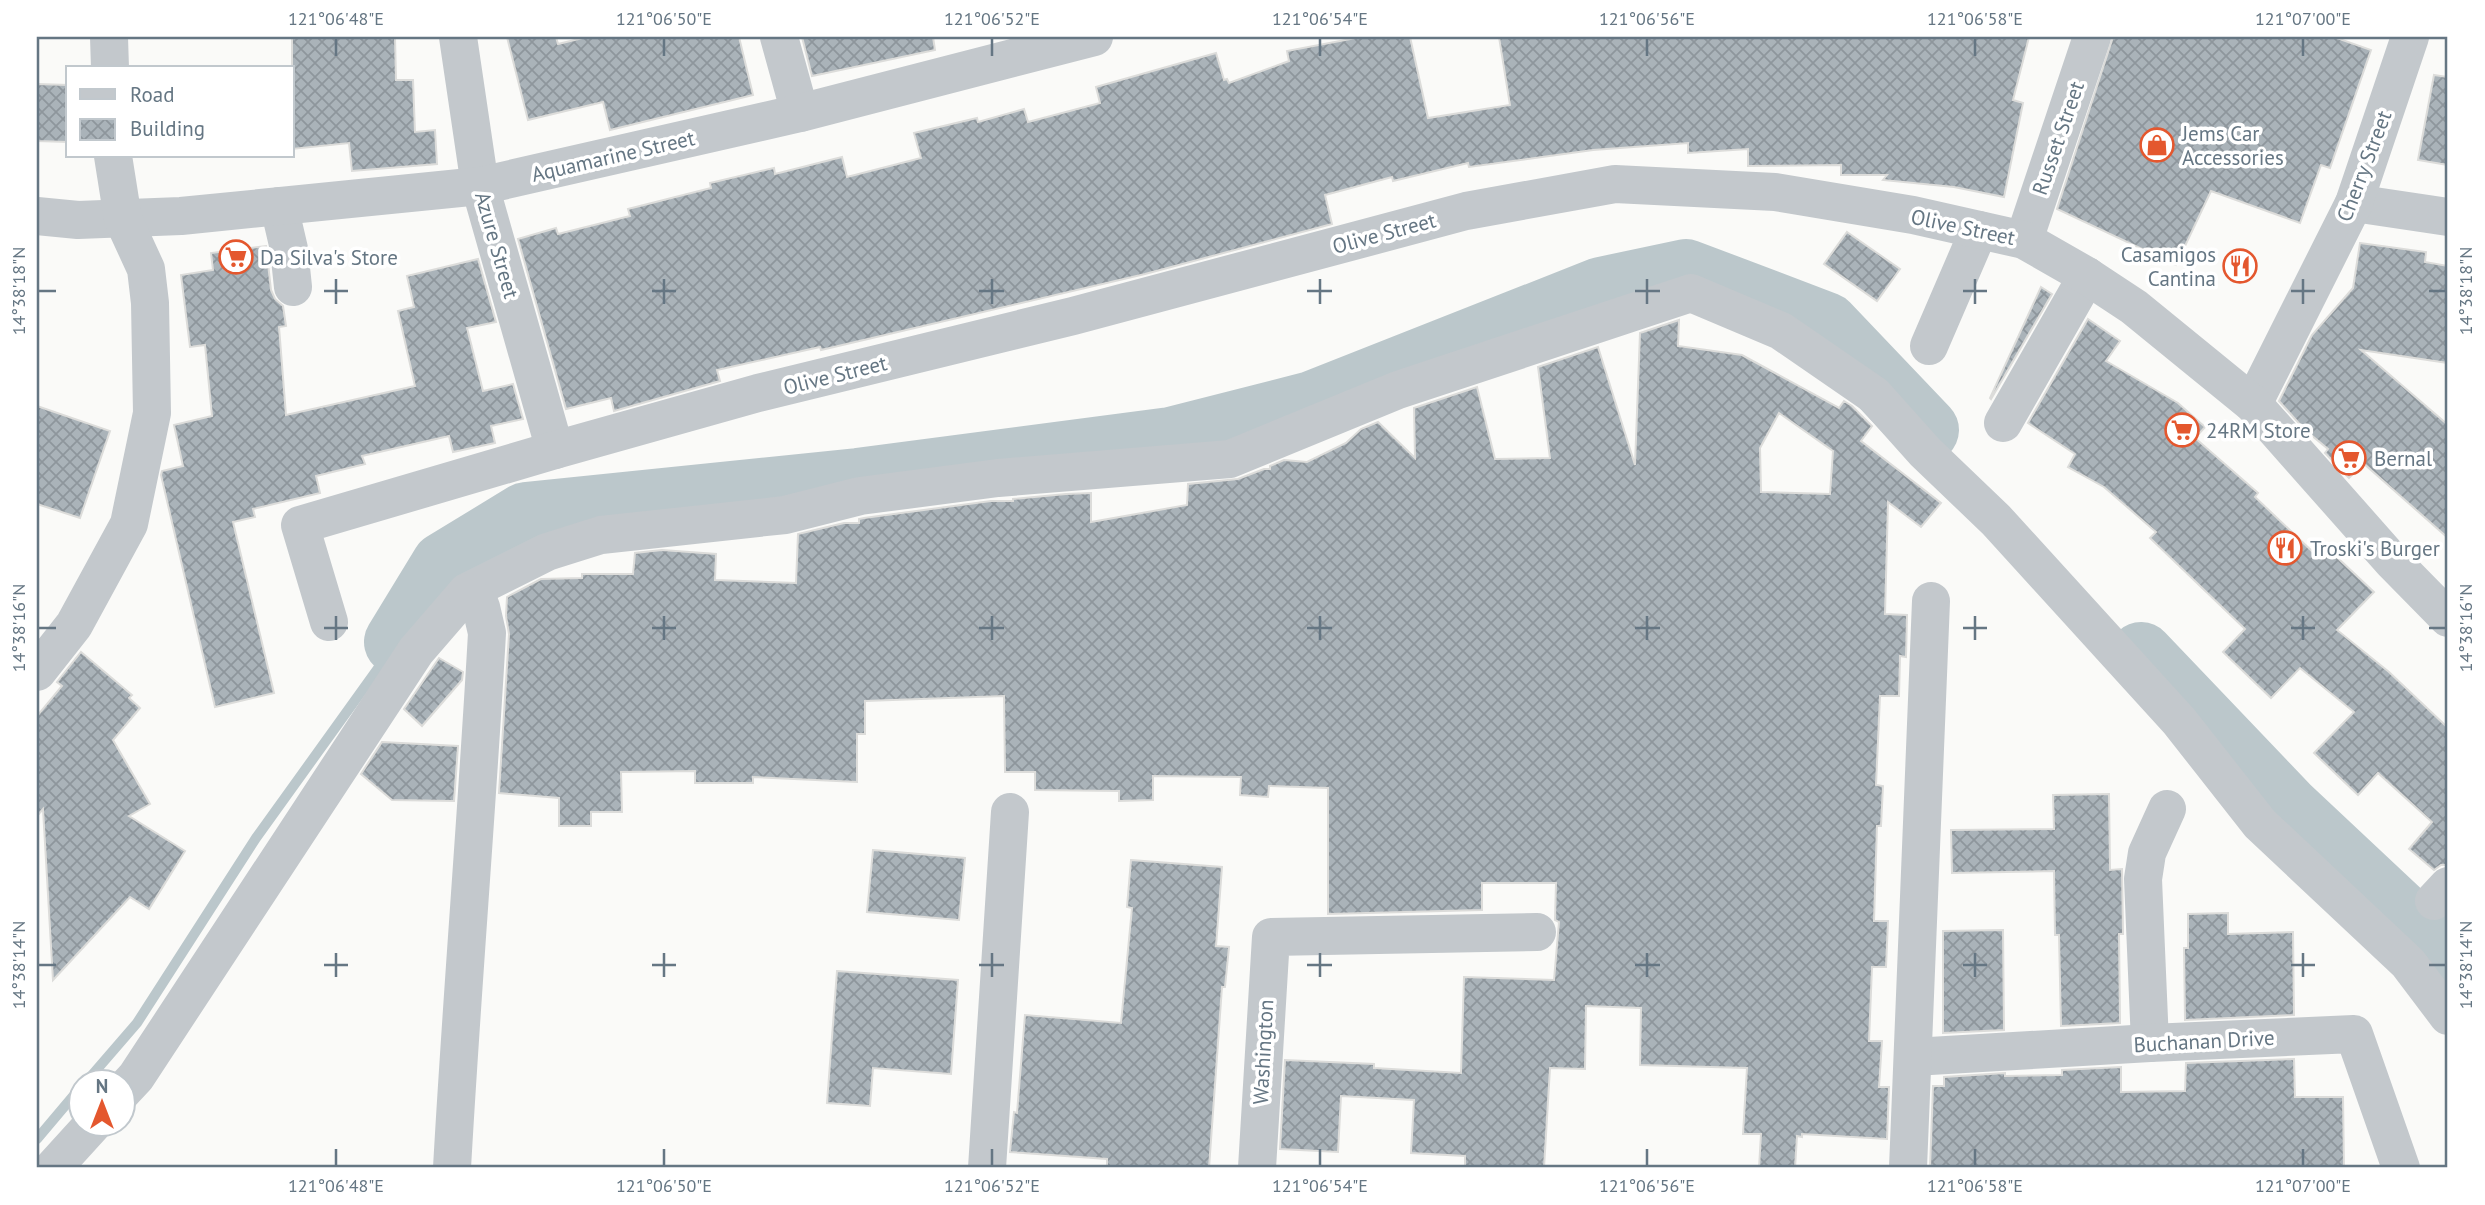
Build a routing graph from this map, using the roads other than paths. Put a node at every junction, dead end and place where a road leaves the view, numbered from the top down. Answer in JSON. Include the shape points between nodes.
{"nodes":[{"id":1,"x":109,"y":37,"type":"edge"},
{"id":2,"x":458,"y":37,"type":"edge"},
{"id":3,"x":779,"y":37,"type":"edge"},
{"id":4,"x":1094,"y":37,"type":"edge"},
{"id":5,"x":2092,"y":37,"type":"edge"},
{"id":6,"x":2410,"y":37,"type":"edge"},
{"id":7,"x":110,"y":66,"type":"edge"},
{"id":8,"x":800,"y":113,"type":"junction"},
{"id":9,"x":113,"y":158,"type":"edge"},
{"id":10,"x":480,"y":186,"type":"junction"},
{"id":11,"x":2354,"y":203,"type":"junction"},
{"id":12,"x":279,"y":206,"type":"junction"},
{"id":13,"x":37,"y":216,"type":"edge"},
{"id":14,"x":2448,"y":218,"type":"edge"},
{"id":15,"x":123,"y":219,"type":"junction"},
{"id":16,"x":1979,"y":230,"type":"junction"},
{"id":17,"x":2024,"y":240,"type":"junction"},
{"id":18,"x":2087,"y":276,"type":"junction"},
{"id":19,"x":293,"y":287,"type":"dead end"},
{"id":20,"x":1928,"y":346,"type":"dead end"},
{"id":21,"x":2253,"y":404,"type":"junction"},
{"id":22,"x":2003,"y":423,"type":"dead end"},
{"id":23,"x":555,"y":450,"type":"junction"},
{"id":24,"x":467,"y":592,"type":"junction"},
{"id":25,"x":1931,"y":601,"type":"dead end"},
{"id":26,"x":2448,"y":618,"type":"edge"},
{"id":27,"x":329,"y":622,"type":"dead end"},
{"id":28,"x":37,"y":672,"type":"edge"},
{"id":29,"x":2167,"y":809,"type":"dead end"},
{"id":30,"x":1010,"y":812,"type":"dead end"},
{"id":31,"x":1537,"y":932,"type":"dead end"},
{"id":32,"x":2448,"y":1016,"type":"edge"},
{"id":33,"x":2150,"y":1043,"type":"junction"},
{"id":34,"x":1913,"y":1057,"type":"junction"},
{"id":35,"x":136,"y":1077,"type":"edge"},
{"id":36,"x":81,"y":1138,"type":"edge"},
{"id":37,"x":53,"y":1168,"type":"edge"},
{"id":38,"x":452,"y":1168,"type":"edge"},
{"id":39,"x":987,"y":1168,"type":"edge"},
{"id":40,"x":1257,"y":1168,"type":"edge"},
{"id":41,"x":1908,"y":1168,"type":"edge"},
{"id":42,"x":2401,"y":1168,"type":"edge"}],
"edges":[{"from":1,"to":7,"type":"street"},
{"from":2,"to":10,"type":"street","name":"Azure Street"},
{"from":3,"to":8,"type":"street"},
{"from":4,"to":8,"type":"street","name":"Aquamarine Street"},
{"from":5,"to":17,"type":"street","name":"Russet Street"},
{"from":6,"to":11,"type":"street","name":"Cherry Street"},
{"from":8,"to":10,"type":"street","name":"Aquamarine Street"},
{"from":9,"to":15,"type":"street"},
{"from":10,"to":12,"type":"street","name":"Aquamarine Street"},
{"from":10,"to":23,"type":"street","name":"Azure Street"},
{"from":11,"to":14,"type":"street"},
{"from":11,"to":21,"type":"street","name":"Cherry Street"},
{"from":12,"to":15,"type":"street","name":"Aquamarine Street"},
{"from":12,"to":19,"type":"street"},
{"from":13,"to":15,"type":"street","name":"Aquamarine Street"},
{"from":15,"to":28,"type":"street","via":[[146,269],[150,427],[129,524],[74,625]]},
{"from":16,"to":17,"type":"street","name":"Olive Street"},
{"from":16,"to":20,"type":"street"},
{"from":16,"to":23,"type":"street","name":"Olive Street","via":[[1775,192],[1615,184],[1466,211],[1073,317],[758,393]]},
{"from":17,"to":18,"type":"street","name":"Olive Street"},
{"from":18,"to":21,"type":"street","name":"Olive Street","via":[[2134,307]]},
{"from":18,"to":22,"type":"street"},
{"from":21,"to":26,"type":"street","name":"Olive Street"},
{"from":23,"to":27,"type":"street","name":"Olive Street","via":[[300,525]]},
{"from":24,"to":32,"type":"street","via":[[547,552],[601,535],[785,515],[860,496],[998,478],[1230,459],[1398,390],[1691,293],[1781,331],[1874,395],[1996,520],[2170,711],[2260,824],[2408,963]]},
{"from":24,"to":35,"type":"street","via":[[416,651]]},
{"from":24,"to":38,"type":"street","via":[[481,607],[487,634]]},
{"from":25,"to":34,"type":"street"},
{"from":29,"to":33,"type":"street","via":[[2147,853],[2143,879]]},
{"from":30,"to":39,"type":"street"},
{"from":31,"to":40,"type":"street","name":"Washington","via":[[1271,937]]},
{"from":33,"to":34,"type":"street","name":"Buchanan Drive"},
{"from":33,"to":42,"type":"street","name":"Buchanan Drive","via":[[2354,1034]]},
{"from":34,"to":41,"type":"street"},
{"from":36,"to":37,"type":"street"}]}
